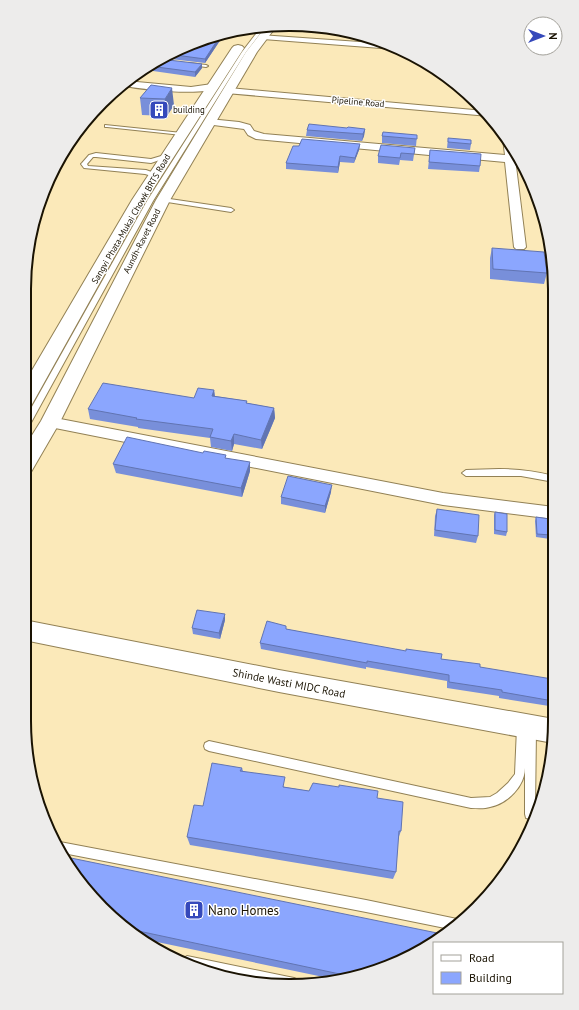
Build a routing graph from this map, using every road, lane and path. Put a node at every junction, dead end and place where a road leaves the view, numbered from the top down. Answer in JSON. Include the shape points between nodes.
{"nodes":[{"id":1,"x":275,"y":32,"type":"edge"},
{"id":2,"x":257,"y":33,"type":"edge"},
{"id":3,"x":258,"y":33,"type":"edge"},
{"id":4,"x":259,"y":33,"type":"edge"},
{"id":5,"x":369,"y":44,"type":"edge"},
{"id":6,"x":182,"y":63,"type":"edge"},
{"id":7,"x":206,"y":66,"type":"dead end"},
{"id":8,"x":132,"y":84,"type":"edge"},
{"id":9,"x":212,"y":87,"type":"junction"},
{"id":10,"x":229,"y":91,"type":"junction"},
{"id":11,"x":478,"y":113,"type":"edge"},
{"id":12,"x":209,"y":122,"type":"junction"},
{"id":13,"x":107,"y":126,"type":"dead end"},
{"id":14,"x":182,"y":134,"type":"junction"},
{"id":15,"x":510,"y":155,"type":"edge"},
{"id":16,"x":168,"y":156,"type":"junction"},
{"id":17,"x":510,"y":159,"type":"junction"},
{"id":18,"x":155,"y":176,"type":"junction"},
{"id":19,"x":163,"y":200,"type":"junction"},
{"id":20,"x":231,"y":210,"type":"dead end"},
{"id":21,"x":520,"y":247,"type":"dead end"},
{"id":22,"x":31,"y":385,"type":"edge"},
{"id":23,"x":31,"y":415,"type":"edge"},
{"id":24,"x":50,"y":422,"type":"junction"},
{"id":25,"x":31,"y":454,"type":"edge"},
{"id":26,"x":466,"y":474,"type":"dead end"},
{"id":27,"x":548,"y":478,"type":"edge"},
{"id":28,"x":548,"y":512,"type":"edge"},
{"id":29,"x":31,"y":631,"type":"edge"},
{"id":30,"x":527,"y":726,"type":"junction"},
{"id":31,"x":547,"y":730,"type":"edge"},
{"id":32,"x":209,"y":746,"type":"dead end"},
{"id":33,"x":530,"y":814,"type":"edge"},
{"id":34,"x":65,"y":849,"type":"edge"},
{"id":35,"x":450,"y":924,"type":"edge"},
{"id":36,"x":216,"y":968,"type":"edge"},
{"id":37,"x":262,"y":977,"type":"edge"}],
"edges":[{"from":1,"to":5,"type":"street"},
{"from":2,"to":9,"type":"main road","name":"Aundh-Ravet Road","via":[[236,51]]},
{"from":3,"to":23,"type":"lane","name":"Sangvi Phata-Mukai Chowk BRTS Road","via":[[150,201]]},
{"from":4,"to":10,"type":"main road","name":"Aundh-Ravet Road"},
{"from":6,"to":7,"type":"lane"},
{"from":8,"to":9,"type":"street","via":[[187,90]]},
{"from":9,"to":14,"type":"main road","name":"Aundh-Ravet Road"},
{"from":10,"to":11,"type":"street","name":"Pipeline Road"},
{"from":10,"to":12,"type":"main road","name":"Aundh-Ravet Road"},
{"from":12,"to":17,"type":"street","via":[[239,125],[256,136],[264,137]]},
{"from":12,"to":19,"type":"main road","name":"Aundh-Ravet Road"},
{"from":13,"to":14,"type":"lane"},
{"from":14,"to":16,"type":"main road","name":"Aundh-Ravet Road"},
{"from":15,"to":17,"type":"street"},
{"from":16,"to":18,"type":"main road","name":"Aundh-Ravet Road"},
{"from":16,"to":18,"type":"lane","via":[[151,160],[96,154],[84,164],[86,167],[146,172]]},
{"from":17,"to":21,"type":"street"},
{"from":18,"to":22,"type":"main road","name":"Aundh-Ravet Road"},
{"from":19,"to":20,"type":"lane"},
{"from":19,"to":24,"type":"main road","name":"Aundh-Ravet Road"},
{"from":24,"to":25,"type":"main road","name":"Aundh-Ravet Road"},
{"from":24,"to":28,"type":"street","via":[[443,499]]},
{"from":26,"to":27,"type":"lane","via":[[500,472]]},
{"from":29,"to":30,"type":"street","name":"Shinde Wasti MIDC Road","via":[[286,683]]},
{"from":30,"to":31,"type":"street","name":"Shinde Wasti MIDC Road"},
{"from":30,"to":32,"type":"lane","via":[[520,776],[501,797],[490,802],[471,803]]},
{"from":30,"to":33,"type":"lane"},
{"from":34,"to":35,"type":"lane"},
{"from":36,"to":37,"type":"lane"}]}
